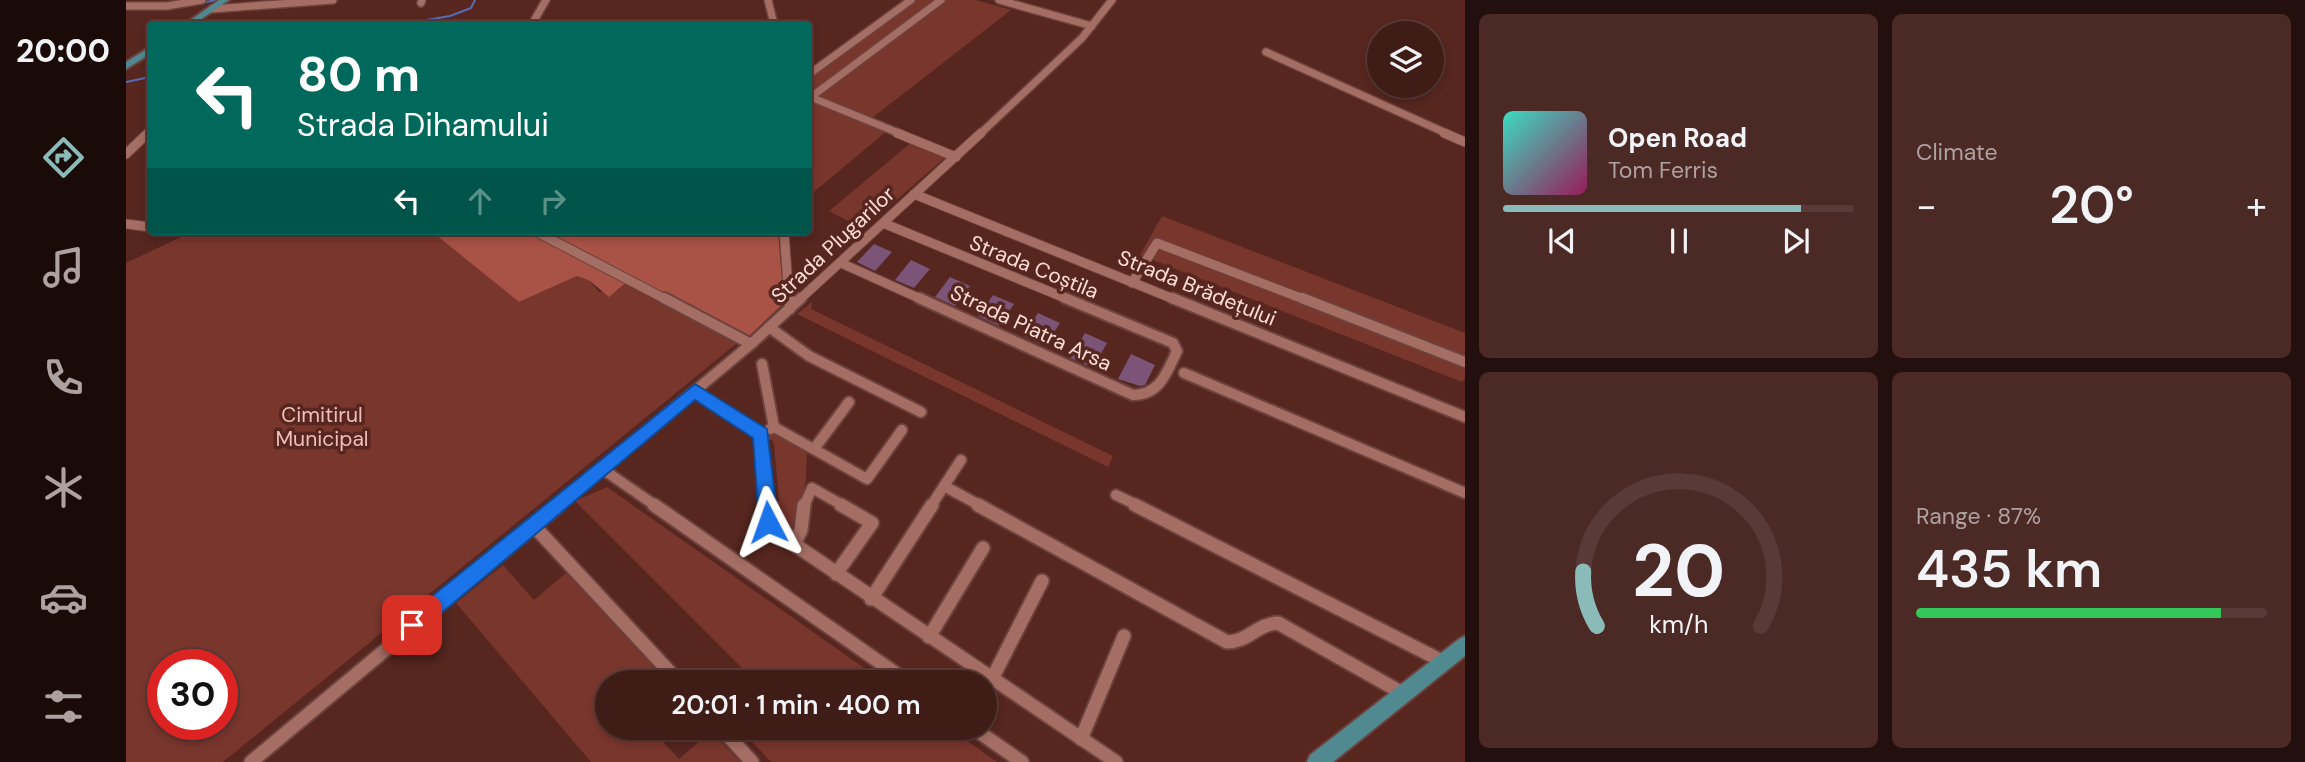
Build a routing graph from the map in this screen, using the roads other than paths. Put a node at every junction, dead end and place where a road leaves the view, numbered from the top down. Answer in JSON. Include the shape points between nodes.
{"nodes":[{"id":1,"x":202,"y":0,"type":"edge"},
{"id":2,"x":225,"y":0,"type":"edge"},
{"id":3,"x":333,"y":0,"type":"edge"},
{"id":4,"x":546,"y":0,"type":"edge"},
{"id":5,"x":768,"y":0,"type":"edge"},
{"id":6,"x":911,"y":0,"type":"edge"},
{"id":7,"x":941,"y":0,"type":"edge"},
{"id":8,"x":999,"y":0,"type":"edge"},
{"id":9,"x":1112,"y":0,"type":"edge"},
{"id":10,"x":126,"y":6,"type":"edge"},
{"id":11,"x":212,"y":9,"type":"junction"},
{"id":12,"x":194,"y":21,"type":"edge"},
{"id":13,"x":533,"y":21,"type":"edge"},
{"id":14,"x":773,"y":21,"type":"edge"},
{"id":15,"x":1092,"y":26,"type":"junction"},
{"id":16,"x":147,"y":52,"type":"edge"},
{"id":17,"x":1266,"y":52,"type":"dead end"},
{"id":18,"x":126,"y":66,"type":"edge"},
{"id":19,"x":812,"y":72,"type":"edge"},
{"id":20,"x":812,"y":96,"type":"edge"},
{"id":21,"x":812,"y":98,"type":"edge"},
{"id":22,"x":147,"y":134,"type":"edge"},
{"id":23,"x":1465,"y":142,"type":"edge"},
{"id":24,"x":126,"y":154,"type":"edge"},
{"id":25,"x":956,"y":157,"type":"junction"},
{"id":26,"x":914,"y":194,"type":"junction"},
{"id":27,"x":883,"y":223,"type":"junction"},
{"id":28,"x":126,"y":224,"type":"edge"},
{"id":29,"x":147,"y":227,"type":"edge"},
{"id":30,"x":543,"y":235,"type":"edge"},
{"id":31,"x":784,"y":235,"type":"edge"},
{"id":32,"x":841,"y":262,"type":"junction"},
{"id":33,"x":1132,"y":283,"type":"junction"},
{"id":34,"x":790,"y":309,"type":"junction"},
{"id":35,"x":769,"y":327,"type":"junction"},
{"id":36,"x":1172,"y":343,"type":"joint"},
{"id":37,"x":751,"y":344,"type":"junction"},
{"id":38,"x":1465,"y":362,"type":"edge"},
{"id":39,"x":762,"y":364,"type":"dead end"},
{"id":40,"x":1184,"y":373,"type":"dead end"},
{"id":41,"x":695,"y":391,"type":"junction"},
{"id":42,"x":849,"y":402,"type":"dead end"},
{"id":43,"x":921,"y":412,"type":"dead end"},
{"id":44,"x":1465,"y":417,"type":"edge"},
{"id":45,"x":774,"y":427,"type":"junction"},
{"id":46,"x":902,"y":430,"type":"dead end"},
{"id":47,"x":761,"y":434,"type":"junction"},
{"id":48,"x":814,"y":449,"type":"junction"},
{"id":49,"x":961,"y":460,"type":"dead end"},
{"id":50,"x":601,"y":468,"type":"junction"},
{"id":51,"x":944,"y":486,"type":"junction"},
{"id":52,"x":1465,"y":493,"type":"edge"},
{"id":53,"x":1116,"y":495,"type":"dead end"},
{"id":54,"x":533,"y":525,"type":"junction"},
{"id":55,"x":794,"y":544,"type":"junction"},
{"id":56,"x":983,"y":548,"type":"dead end"},
{"id":57,"x":836,"y":575,"type":"junction"},
{"id":58,"x":1042,"y":581,"type":"dead end"},
{"id":59,"x":872,"y":599,"type":"junction"},
{"id":60,"x":1124,"y":636,"type":"dead end"},
{"id":61,"x":929,"y":637,"type":"junction"},
{"id":62,"x":1465,"y":645,"type":"edge"},
{"id":63,"x":1444,"y":662,"type":"junction"},
{"id":64,"x":668,"y":670,"type":"edge"},
{"id":65,"x":891,"y":670,"type":"edge"},
{"id":66,"x":978,"y":670,"type":"edge"},
{"id":67,"x":997,"y":670,"type":"edge"},
{"id":68,"x":997,"y":682,"type":"edge"},
{"id":69,"x":1404,"y":694,"type":"junction"},
{"id":70,"x":1080,"y":739,"type":"junction"},
{"id":71,"x":732,"y":740,"type":"edge"},
{"id":72,"x":990,"y":740,"type":"edge"},
{"id":73,"x":251,"y":762,"type":"edge"},
{"id":74,"x":752,"y":762,"type":"edge"},
{"id":75,"x":1022,"y":762,"type":"edge"},
{"id":76,"x":1116,"y":762,"type":"edge"},
{"id":77,"x":1317,"y":762,"type":"edge"}],
"edges":[{"from":1,"to":10,"type":"street"},
{"from":2,"to":11,"type":"main road"},
{"from":3,"to":11,"type":"street"},
{"from":4,"to":13,"type":"street"},
{"from":5,"to":14,"type":"street"},
{"from":6,"to":19,"type":"street"},
{"from":7,"to":20,"type":"street"},
{"from":8,"to":15,"type":"street"},
{"from":9,"to":15,"type":"street","name":"Strada Plugarilor"},
{"from":11,"to":12,"type":"main road"},
{"from":15,"to":25,"type":"street","name":"Strada Plugarilor"},
{"from":16,"to":18,"type":"main road"},
{"from":17,"to":23,"type":"street"},
{"from":21,"to":25,"type":"street"},
{"from":22,"to":24,"type":"street"},
{"from":25,"to":26,"type":"street","name":"Strada Plugarilor"},
{"from":26,"to":27,"type":"street","name":"Strada Plugarilor"},
{"from":26,"to":33,"type":"street","name":"Strada Brădețului"},
{"from":27,"to":32,"type":"street","name":"Strada Plugarilor"},
{"from":27,"to":36,"type":"street","name":"Strada Coștila"},
{"from":28,"to":29,"type":"street"},
{"from":30,"to":37,"type":"street"},
{"from":31,"to":34,"type":"street"},
{"from":32,"to":34,"type":"street","name":"Strada Plugarilor"},
{"from":32,"to":36,"type":"street","name":"Strada Piatra Arsa","via":[[1133,395],[1156,390],[1177,351]]},
{"from":33,"to":38,"type":"street","via":[[1152,248],[1163,244]]},
{"from":33,"to":44,"type":"street","name":"Strada Brădețului"},
{"from":34,"to":35,"type":"street","name":"Strada Plugarilor"},
{"from":35,"to":37,"type":"street","name":"Strada Plugarilor"},
{"from":35,"to":43,"type":"street","via":[[809,356]]},
{"from":37,"to":41,"type":"street","name":"Strada Plugarilor"},
{"from":39,"to":45,"type":"street"},
{"from":40,"to":52,"type":"street"},
{"from":41,"to":47,"type":"street"},
{"from":41,"to":50,"type":"street","name":"Strada Plugarilor"},
{"from":42,"to":48,"type":"street"},
{"from":45,"to":47,"type":"street"},
{"from":45,"to":48,"type":"street"},
{"from":46,"to":48,"type":"street","via":[[867,479]]},
{"from":47,"to":55,"type":"street","via":[[768,522]]},
{"from":49,"to":51,"type":"street"},
{"from":50,"to":54,"type":"street","name":"Strada Plugarilor"},
{"from":50,"to":65,"type":"street"},
{"from":51,"to":59,"type":"street"},
{"from":51,"to":69,"type":"street","via":[[1227,642],[1241,642],[1263,624],[1278,623]]},
{"from":53,"to":63,"type":"street"},
{"from":54,"to":64,"type":"street"},
{"from":54,"to":73,"type":"street","name":"Strada Plugarilor"},
{"from":55,"to":57,"type":"street"},
{"from":55,"to":57,"type":"street","via":[[803,531],[805,504],[812,488],[872,523]]},
{"from":56,"to":61,"type":"street"},
{"from":57,"to":59,"type":"street"},
{"from":58,"to":67,"type":"street"},
{"from":59,"to":61,"type":"street"},
{"from":60,"to":70,"type":"street"},
{"from":61,"to":66,"type":"street"},
{"from":62,"to":63,"type":"main road"},
{"from":63,"to":69,"type":"main road"},
{"from":68,"to":70,"type":"street"},
{"from":69,"to":77,"type":"main road"},
{"from":70,"to":76,"type":"street"},
{"from":71,"to":74,"type":"street"},
{"from":72,"to":75,"type":"street"}]}
